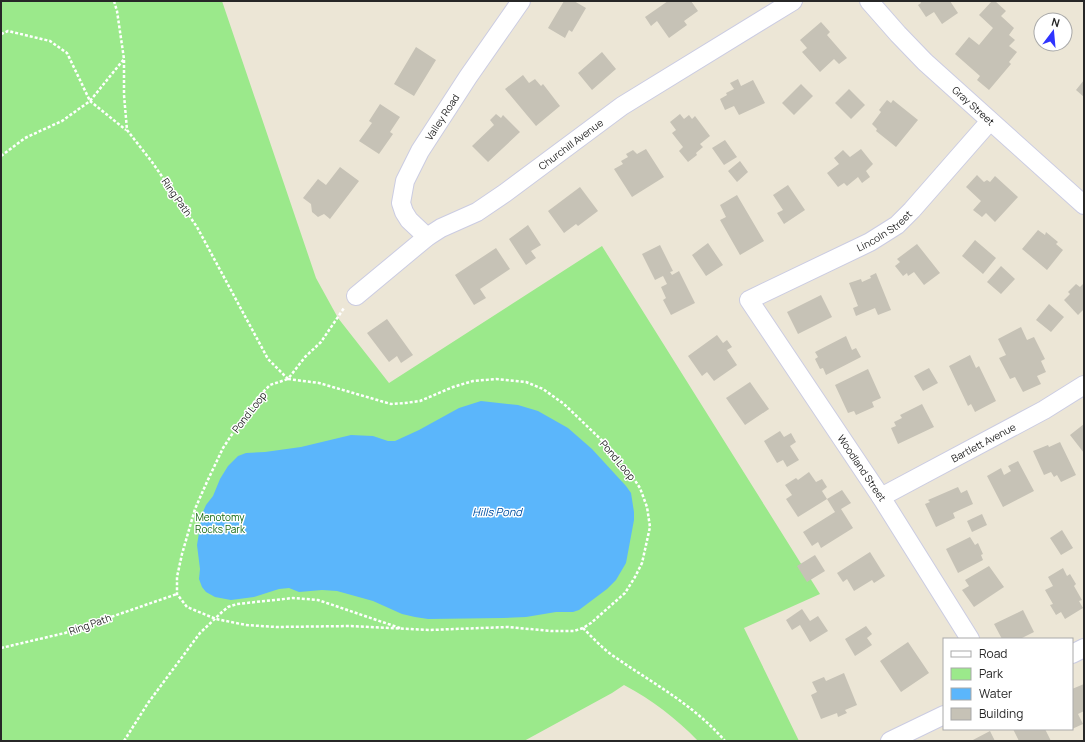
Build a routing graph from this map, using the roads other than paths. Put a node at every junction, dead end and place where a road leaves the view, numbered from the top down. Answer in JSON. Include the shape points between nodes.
{"nodes":[{"id":1,"x":521,"y":1,"type":"edge"},
{"id":2,"x":793,"y":1,"type":"edge"},
{"id":3,"x":869,"y":1,"type":"edge"},
{"id":4,"x":990,"y":121,"type":"junction"},
{"id":5,"x":1084,"y":205,"type":"edge"},
{"id":6,"x":427,"y":236,"type":"junction"},
{"id":7,"x":356,"y":296,"type":"road end"},
{"id":8,"x":749,"y":300,"type":"joint"},
{"id":9,"x":1084,"y":385,"type":"edge"},
{"id":10,"x":881,"y":497,"type":"junction"},
{"id":11,"x":969,"y":638,"type":"edge"},
{"id":12,"x":1084,"y":648,"type":"edge"},
{"id":13,"x":1073,"y":654,"type":"edge"},
{"id":14,"x":943,"y":715,"type":"edge"},
{"id":15,"x":890,"y":741,"type":"edge"}],
"edges":[{"from":1,"to":6,"type":"street","name":"Valley Road","via":[[420,151],[406,177],[401,196],[404,212]]},
{"from":2,"to":6,"type":"street","name":"Churchill Avenue","via":[[622,106],[490,203]]},
{"from":3,"to":4,"type":"street","name":"Gray Street","via":[[913,51]]},
{"from":4,"to":5,"type":"street","name":"Gray Street"},
{"from":4,"to":8,"type":"street","name":"Lincoln Street","via":[[896,225],[870,242]]},
{"from":6,"to":7,"type":"street","name":"Churchill Avenue"},
{"from":8,"to":10,"type":"street","name":"Woodland Street"},
{"from":9,"to":10,"type":"street","name":"Bartlett Avenue","via":[[1044,410]]},
{"from":10,"to":11,"type":"street","name":"Woodland Street"},
{"from":12,"to":13,"type":"street"},
{"from":14,"to":15,"type":"street"}]}
